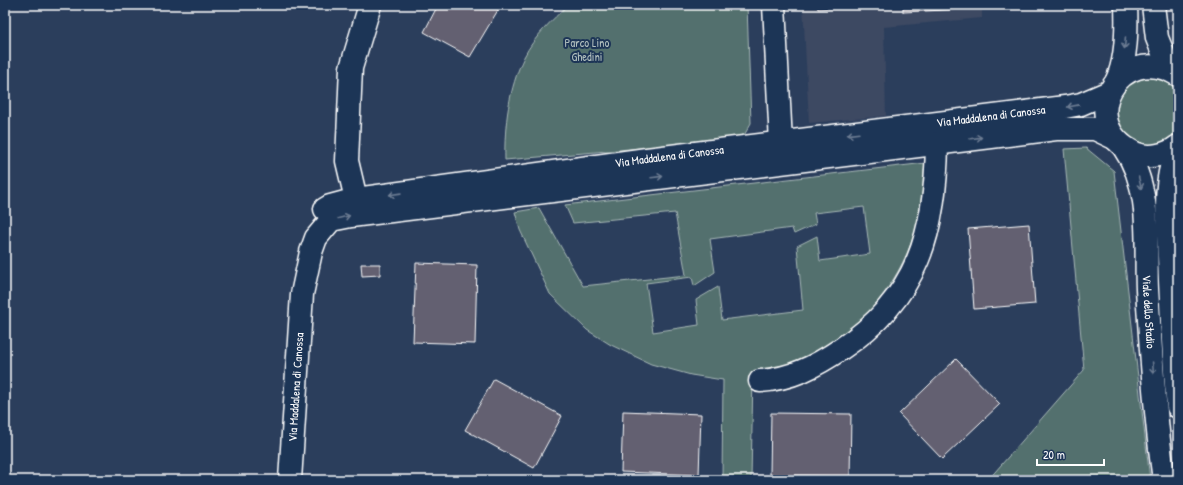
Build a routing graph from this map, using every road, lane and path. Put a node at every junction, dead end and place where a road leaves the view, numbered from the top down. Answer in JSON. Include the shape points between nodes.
{"nodes":[{"id":1,"x":370,"y":5,"type":"edge"},
{"id":2,"x":774,"y":5,"type":"edge"},
{"id":3,"x":1126,"y":5,"type":"edge"},
{"id":4,"x":1153,"y":5,"type":"edge"},
{"id":5,"x":1174,"y":73,"type":"edge"},
{"id":6,"x":1113,"y":86,"type":"junction"},
{"id":7,"x":906,"y":127,"type":"junction"},
{"id":8,"x":781,"y":143,"type":"junction"},
{"id":9,"x":937,"y":143,"type":"junction"},
{"id":10,"x":1119,"y":143,"type":"junction"},
{"id":11,"x":1178,"y":146,"type":"edge"},
{"id":12,"x":1178,"y":151,"type":"edge"},
{"id":13,"x":844,"y":154,"type":"junction"},
{"id":14,"x":647,"y":159,"type":"junction"},
{"id":15,"x":803,"y":159,"type":"junction"},
{"id":16,"x":703,"y":172,"type":"junction"},
{"id":17,"x":428,"y":189,"type":"junction"},
{"id":18,"x":549,"y":191,"type":"junction"},
{"id":19,"x":356,"y":199,"type":"junction"},
{"id":20,"x":302,"y":294,"type":"junction"},
{"id":21,"x":760,"y":381,"type":"dead end"},
{"id":22,"x":1178,"y":407,"type":"edge"},
{"id":23,"x":290,"y":480,"type":"edge"},
{"id":24,"x":1164,"y":480,"type":"edge"}],
"edges":[{"from":1,"to":19,"type":"street","via":[[352,68],[347,161]]},
{"from":2,"to":8,"type":"street"},
{"from":3,"to":6,"type":"street","name":"Viale dello Stadio","one_way":true,"via":[[1122,64]]},
{"from":4,"to":5,"type":"street","via":[[1157,38]]},
{"from":5,"to":6,"type":"street","via":[[1147,66],[1125,73]]},
{"from":6,"to":7,"type":"street","name":"Via Maddalena di Canossa","one_way":true,"via":[[1081,104],[1065,108]]},
{"from":6,"to":10,"type":"street","name":"Viale dello Stadio","via":[[1105,107],[1106,123]]},
{"from":7,"to":8,"type":"street","name":"Via Maddalena di Canossa","one_way":true},
{"from":7,"to":9,"type":"street","via":[[911,137]]},
{"from":7,"to":13,"type":"street","via":[[888,140]]},
{"from":8,"to":14,"type":"street","name":"Via Maddalena di Canossa"},
{"from":8,"to":15,"type":"street","via":[[789,152]]},
{"from":8,"to":16,"type":"street","via":[[758,156]]},
{"from":9,"to":10,"type":"street","name":"Via Maddalena di Canossa","one_way":true,"via":[[1071,128],[1095,129]]},
{"from":9,"to":13,"type":"street","name":"Via Maddalena di Canossa"},
{"from":9,"to":21,"type":"street","via":[[936,186],[928,233],[920,256],[901,292],[888,310],[858,338],[824,361],[791,375]]},
{"from":10,"to":11,"type":"street","via":[[1139,155],[1156,156]]},
{"from":10,"to":24,"type":"street","name":"Viale dello Stadio","one_way":true,"via":[[1132,159],[1139,175],[1146,213],[1148,296]]},
{"from":12,"to":22,"type":"street","name":"Viale dello Stadio","via":[[1171,169],[1168,203],[1171,318]]},
{"from":13,"to":15,"type":"street","name":"Via Maddalena di Canossa"},
{"from":14,"to":17,"type":"street","name":"Via Maddalena di Canossa"},
{"from":14,"to":18,"type":"street","via":[[629,174],[563,182]]},
{"from":15,"to":16,"type":"street","name":"Via Maddalena di Canossa"},
{"from":18,"to":16,"type":"street","name":"Via Maddalena di Canossa","one_way":true},
{"from":17,"to":18,"type":"street","via":[[462,194],[527,186]]},
{"from":17,"to":19,"type":"street","name":"Via Maddalena di Canossa","one_way":true},
{"from":20,"to":18,"type":"street","name":"Via Maddalena di Canossa","one_way":true,"via":[[316,238],[331,220]]},
{"from":19,"to":20,"type":"street","name":"Via Maddalena di Canossa","via":[[330,206],[308,223],[299,240],[297,264]]},
{"from":20,"to":23,"type":"street","name":"Via Maddalena di Canossa"}]}
